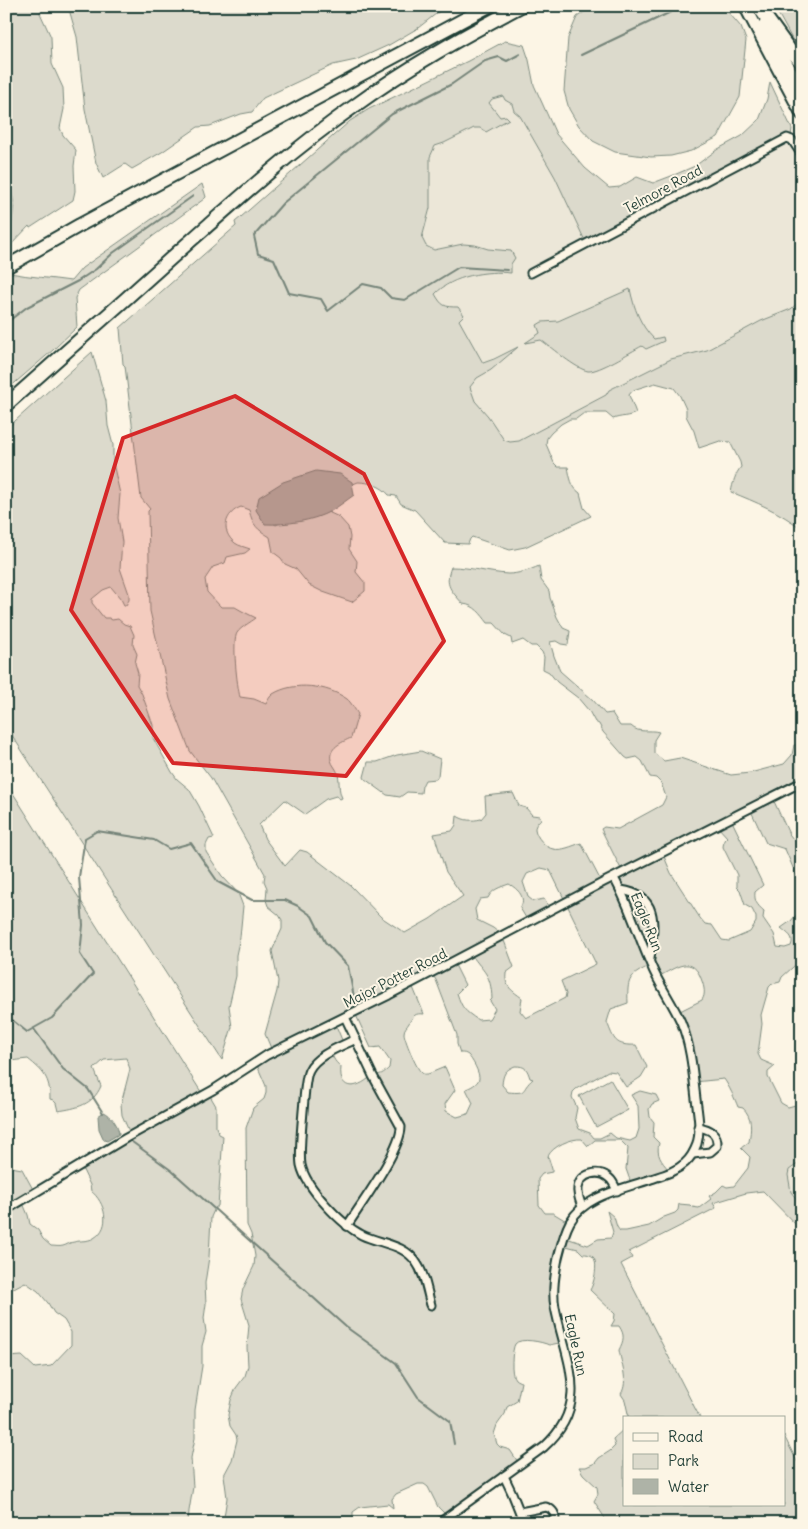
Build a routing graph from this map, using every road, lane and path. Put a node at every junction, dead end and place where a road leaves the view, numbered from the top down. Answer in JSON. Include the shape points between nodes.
{"nodes":[{"id":1,"x":489,"y":6,"type":"edge"},
{"id":2,"x":521,"y":6,"type":"edge"},
{"id":3,"x":745,"y":6,"type":"edge"},
{"id":4,"x":757,"y":6,"type":"edge"},
{"id":5,"x":802,"y":64,"type":"edge"},
{"id":6,"x":802,"y":92,"type":"edge"},
{"id":7,"x":802,"y":114,"type":"edge"},
{"id":8,"x":802,"y":155,"type":"edge"},
{"id":9,"x":6,"y":267,"type":"edge"},
{"id":10,"x":531,"y":273,"type":"dead end"},
{"id":11,"x":6,"y":405,"type":"edge"},
{"id":12,"x":802,"y":782,"type":"edge"},
{"id":13,"x":614,"y":878,"type":"junction"},
{"id":14,"x":621,"y":890,"type":"junction"},
{"id":15,"x":650,"y":962,"type":"junction"},
{"id":16,"x":345,"y":1017,"type":"junction"},
{"id":17,"x":356,"y":1039,"type":"junction"},
{"id":18,"x":698,"y":1127,"type":"junction"},
{"id":19,"x":693,"y":1154,"type":"junction"},
{"id":20,"x":617,"y":1191,"type":"junction"},
{"id":21,"x":582,"y":1207,"type":"junction"},
{"id":22,"x":6,"y":1210,"type":"edge"},
{"id":23,"x":347,"y":1226,"type":"junction"},
{"id":24,"x":430,"y":1305,"type":"dead end"},
{"id":25,"x":504,"y":1476,"type":"junction"},
{"id":26,"x":520,"y":1512,"type":"junction"},
{"id":27,"x":439,"y":1523,"type":"edge"},
{"id":28,"x":524,"y":1523,"type":"edge"},
{"id":29,"x":554,"y":1523,"type":"edge"}],
"edges":[{"from":1,"to":9,"type":"highway"},
{"from":2,"to":11,"type":"highway","via":[[416,64],[286,158]]},
{"from":3,"to":7,"type":"main road"},
{"from":4,"to":5,"type":"highway"},
{"from":4,"to":6,"type":"main road"},
{"from":8,"to":10,"type":"street","name":"Telmore Road","via":[[787,138]]},
{"from":12,"to":13,"type":"street","name":"Major Potter Road"},
{"from":13,"to":14,"type":"street","name":"Eagle Run"},
{"from":13,"to":16,"type":"street","name":"Major Potter Road"},
{"from":14,"to":15,"type":"street","name":"Eagle Run"},
{"from":14,"to":15,"type":"street","name":"Eagle Run","via":[[638,895],[650,908],[654,933]]},
{"from":15,"to":18,"type":"street","name":"Eagle Run","via":[[688,1042]]},
{"from":16,"to":17,"type":"street"},
{"from":16,"to":22,"type":"street","name":"Major Potter Road","via":[[267,1055],[213,1090]]},
{"from":17,"to":23,"type":"street","via":[[401,1127],[401,1134],[386,1166]]},
{"from":17,"to":23,"type":"street","via":[[318,1059],[308,1070],[302,1123],[301,1164],[307,1180]]},
{"from":18,"to":19,"type":"street","name":"Eagle Run"},
{"from":18,"to":19,"type":"street","name":"Eagle Run","via":[[712,1131],[717,1146],[708,1153]]},
{"from":19,"to":20,"type":"street","name":"Eagle Run","via":[[672,1172]]},
{"from":20,"to":21,"type":"street","name":"Eagle Run"},
{"from":20,"to":21,"type":"street","via":[[612,1180],[603,1174],[586,1176],[578,1186]]},
{"from":21,"to":25,"type":"street","name":"Eagle Run","via":[[566,1230],[554,1288],[555,1307],[571,1372],[572,1396],[567,1418],[554,1438]]},
{"from":23,"to":24,"type":"street","via":[[401,1248],[416,1261]]},
{"from":25,"to":26,"type":"street"},
{"from":25,"to":27,"type":"street","name":"Eagle Run"},
{"from":26,"to":28,"type":"street"},
{"from":26,"to":29,"type":"street","via":[[546,1506],[554,1513]]}]}
